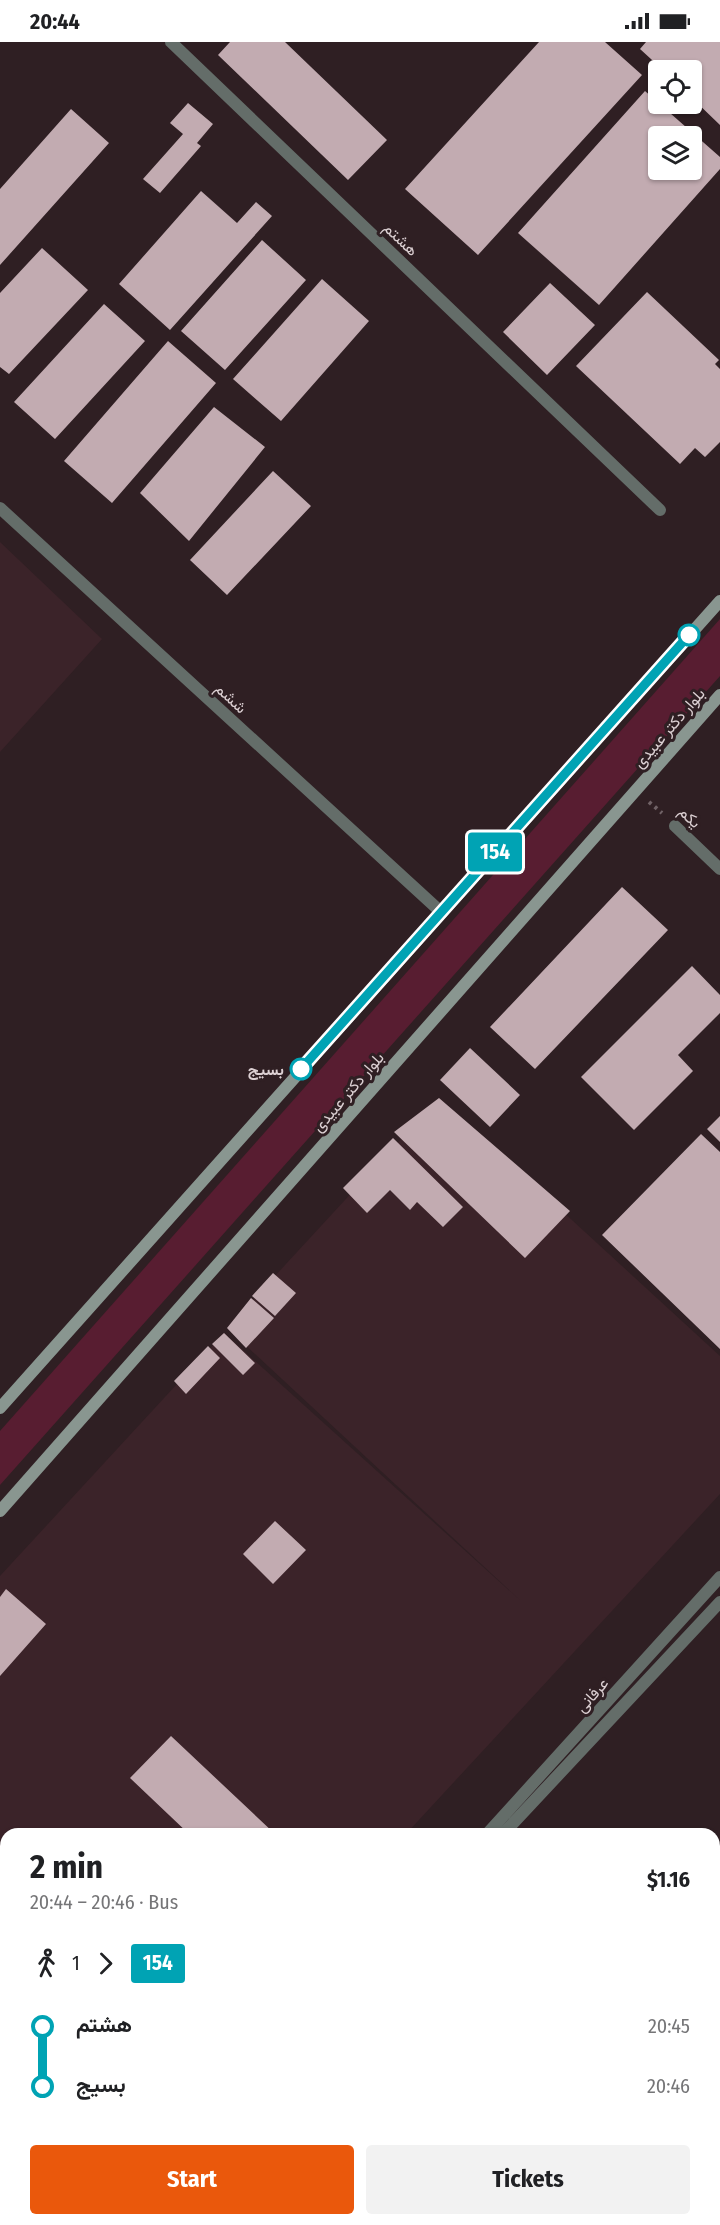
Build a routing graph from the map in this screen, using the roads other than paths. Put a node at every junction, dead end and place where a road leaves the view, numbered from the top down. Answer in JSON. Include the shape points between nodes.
{"nodes":[{"id":1,"x":171,"y":42,"type":"edge"},
{"id":2,"x":0,"y":508,"type":"edge"},
{"id":3,"x":660,"y":510,"type":"dead end"},
{"id":4,"x":720,"y":601,"type":"edge"},
{"id":5,"x":720,"y":695,"type":"edge"},
{"id":6,"x":675,"y":826,"type":"road end"},
{"id":7,"x":720,"y":869,"type":"edge"},
{"id":8,"x":441,"y":912,"type":"junction"},
{"id":9,"x":0,"y":1408,"type":"edge"},
{"id":10,"x":0,"y":1511,"type":"edge"},
{"id":11,"x":720,"y":1577,"type":"edge"},
{"id":12,"x":720,"y":1602,"type":"edge"},
{"id":13,"x":492,"y":1828,"type":"edge"},
{"id":14,"x":509,"y":1828,"type":"edge"}],
"edges":[{"from":1,"to":3,"type":"street","name":"هشتم"},
{"from":2,"to":8,"type":"street","name":"ششم"},
{"from":4,"to":8,"type":"main road"},
{"from":5,"to":10,"type":"main road","name":"بلوار دکتر عبیدی"},
{"from":6,"to":7,"type":"street","name":"یکم"},
{"from":8,"to":9,"type":"main road"},
{"from":11,"to":13,"type":"street","name":"عرفانی"},
{"from":12,"to":14,"type":"street","name":"عرفانی"}]}
